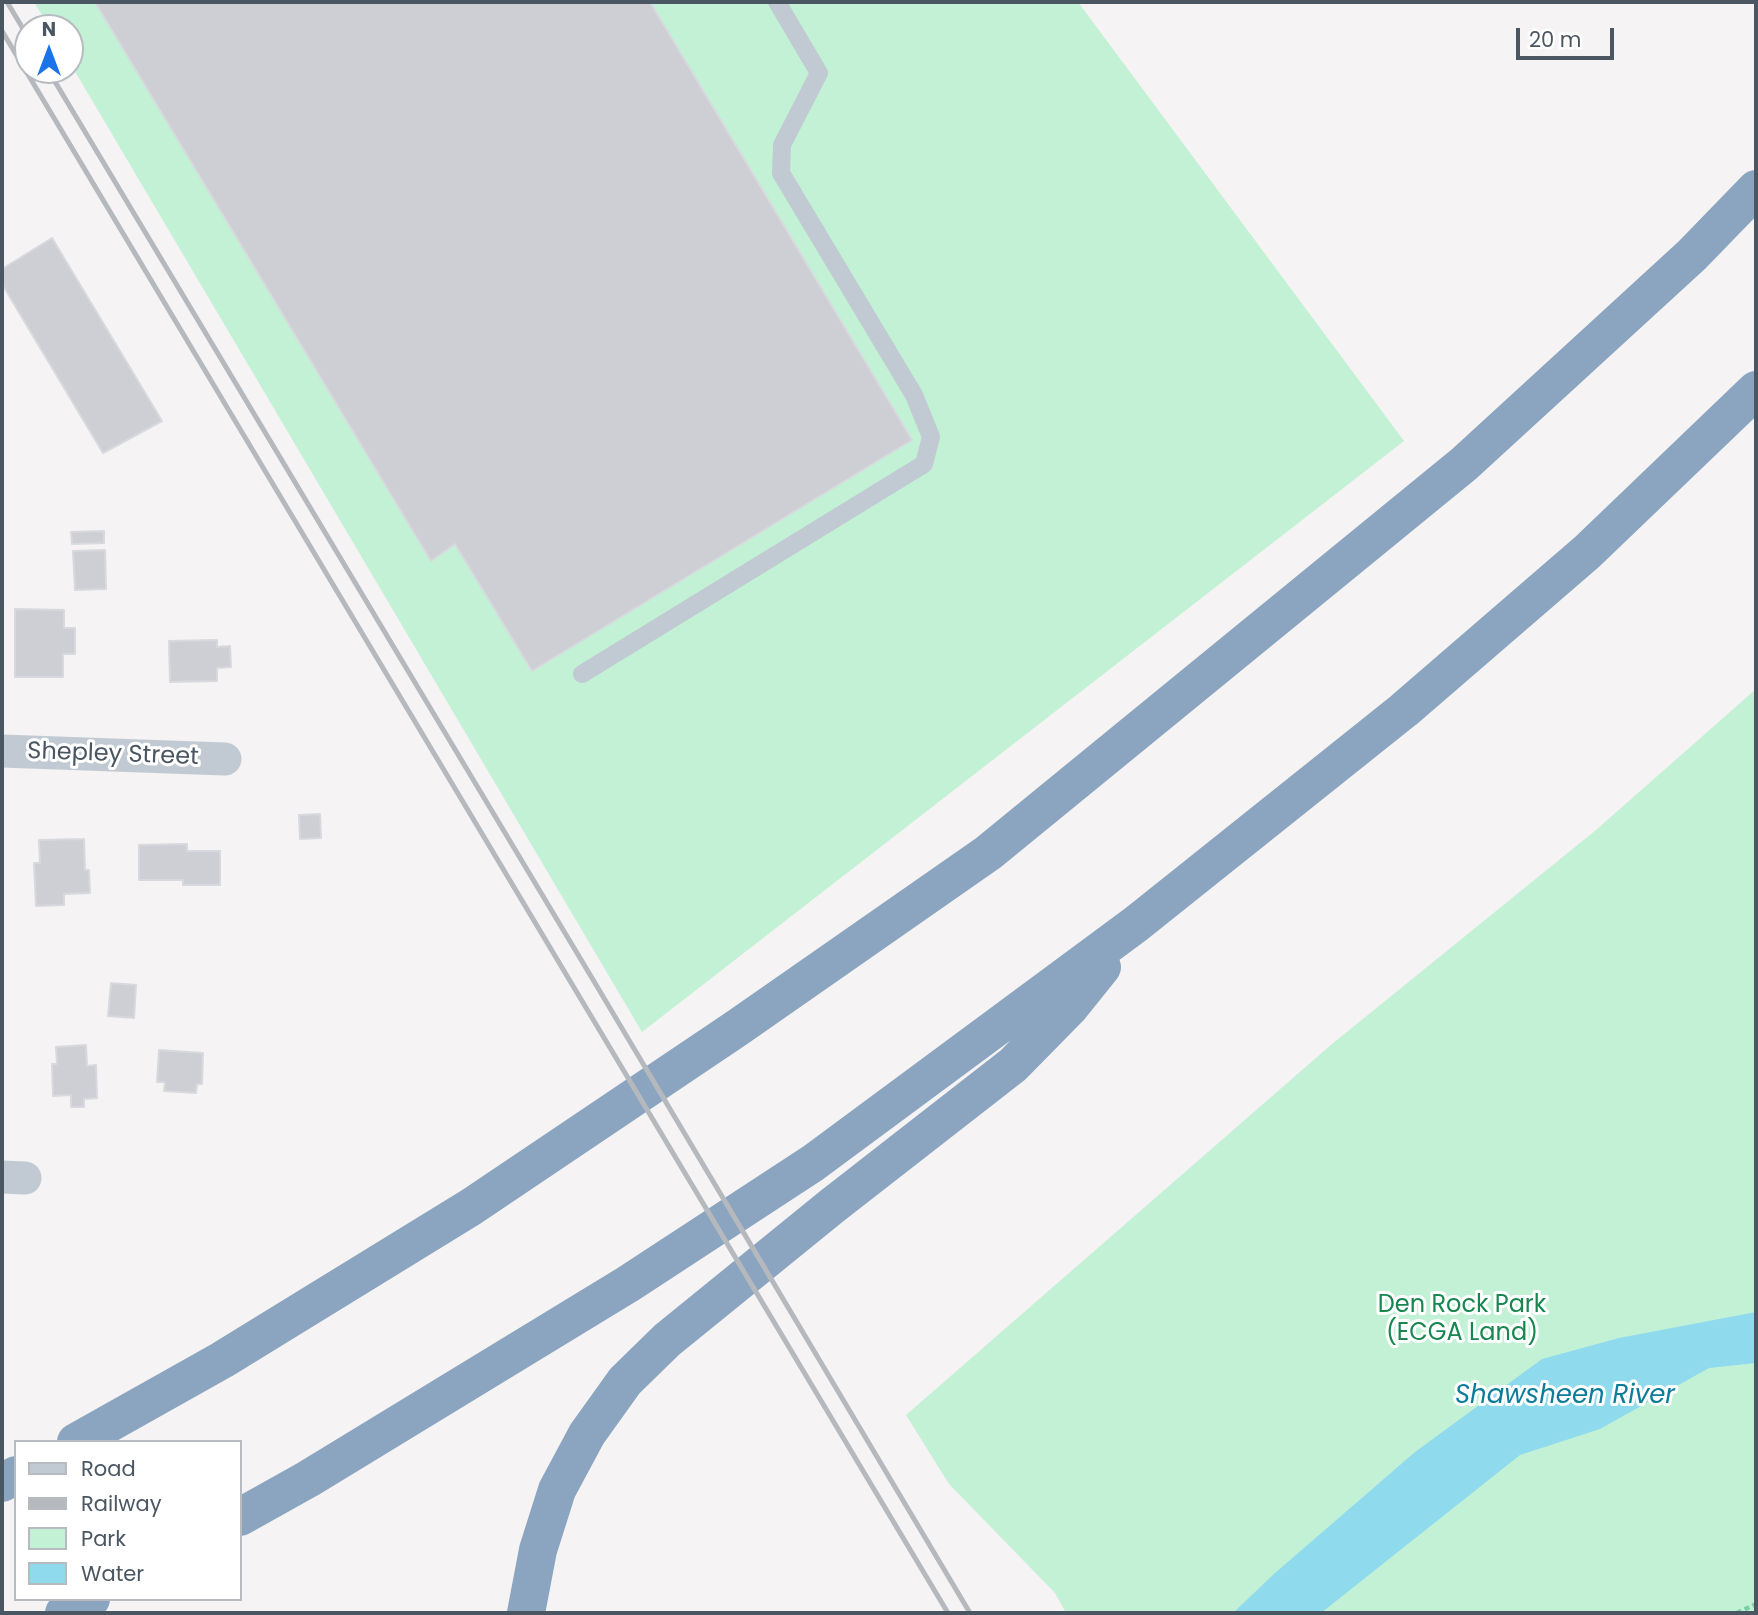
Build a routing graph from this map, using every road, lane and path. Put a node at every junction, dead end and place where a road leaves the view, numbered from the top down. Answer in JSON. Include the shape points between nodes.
{"nodes":[{"id":1,"x":777,"y":2,"type":"edge"},
{"id":2,"x":1756,"y":189,"type":"edge"},
{"id":3,"x":1756,"y":390,"type":"edge"},
{"id":4,"x":582,"y":674,"type":"dead end"},
{"id":5,"x":2,"y":751,"type":"edge"},
{"id":6,"x":225,"y":759,"type":"dead end"},
{"id":7,"x":1136,"y":924,"type":"junction"},
{"id":8,"x":80,"y":1440,"type":"edge"},
{"id":9,"x":242,"y":1516,"type":"edge"},
{"id":10,"x":87,"y":1601,"type":"edge"},
{"id":11,"x":1756,"y":1604,"type":"edge"},
{"id":12,"x":64,"y":1613,"type":"edge"},
{"id":13,"x":526,"y":1613,"type":"edge"},
{"id":14,"x":1737,"y":1613,"type":"edge"}],
"edges":[{"from":1,"to":4,"type":"lane","via":[[820,73],[782,145],[781,173],[914,396],[931,437],[924,464]]},
{"from":2,"to":8,"type":"highway","via":[[1692,255],[1464,464],[988,853],[471,1207],[222,1360]]},
{"from":3,"to":7,"type":"highway","via":[[1587,552],[1445,675]]},
{"from":5,"to":6,"type":"street","name":"Shepley Street"},
{"from":7,"to":9,"type":"highway","via":[[813,1163],[628,1284]]},
{"from":7,"to":13,"type":"highway","via":[[1069,1008],[1013,1066],[832,1206],[667,1340],[625,1381],[604,1408],[557,1490],[538,1550]]},
{"from":10,"to":12,"type":"highway"},
{"from":11,"to":14,"type":"path"}]}
